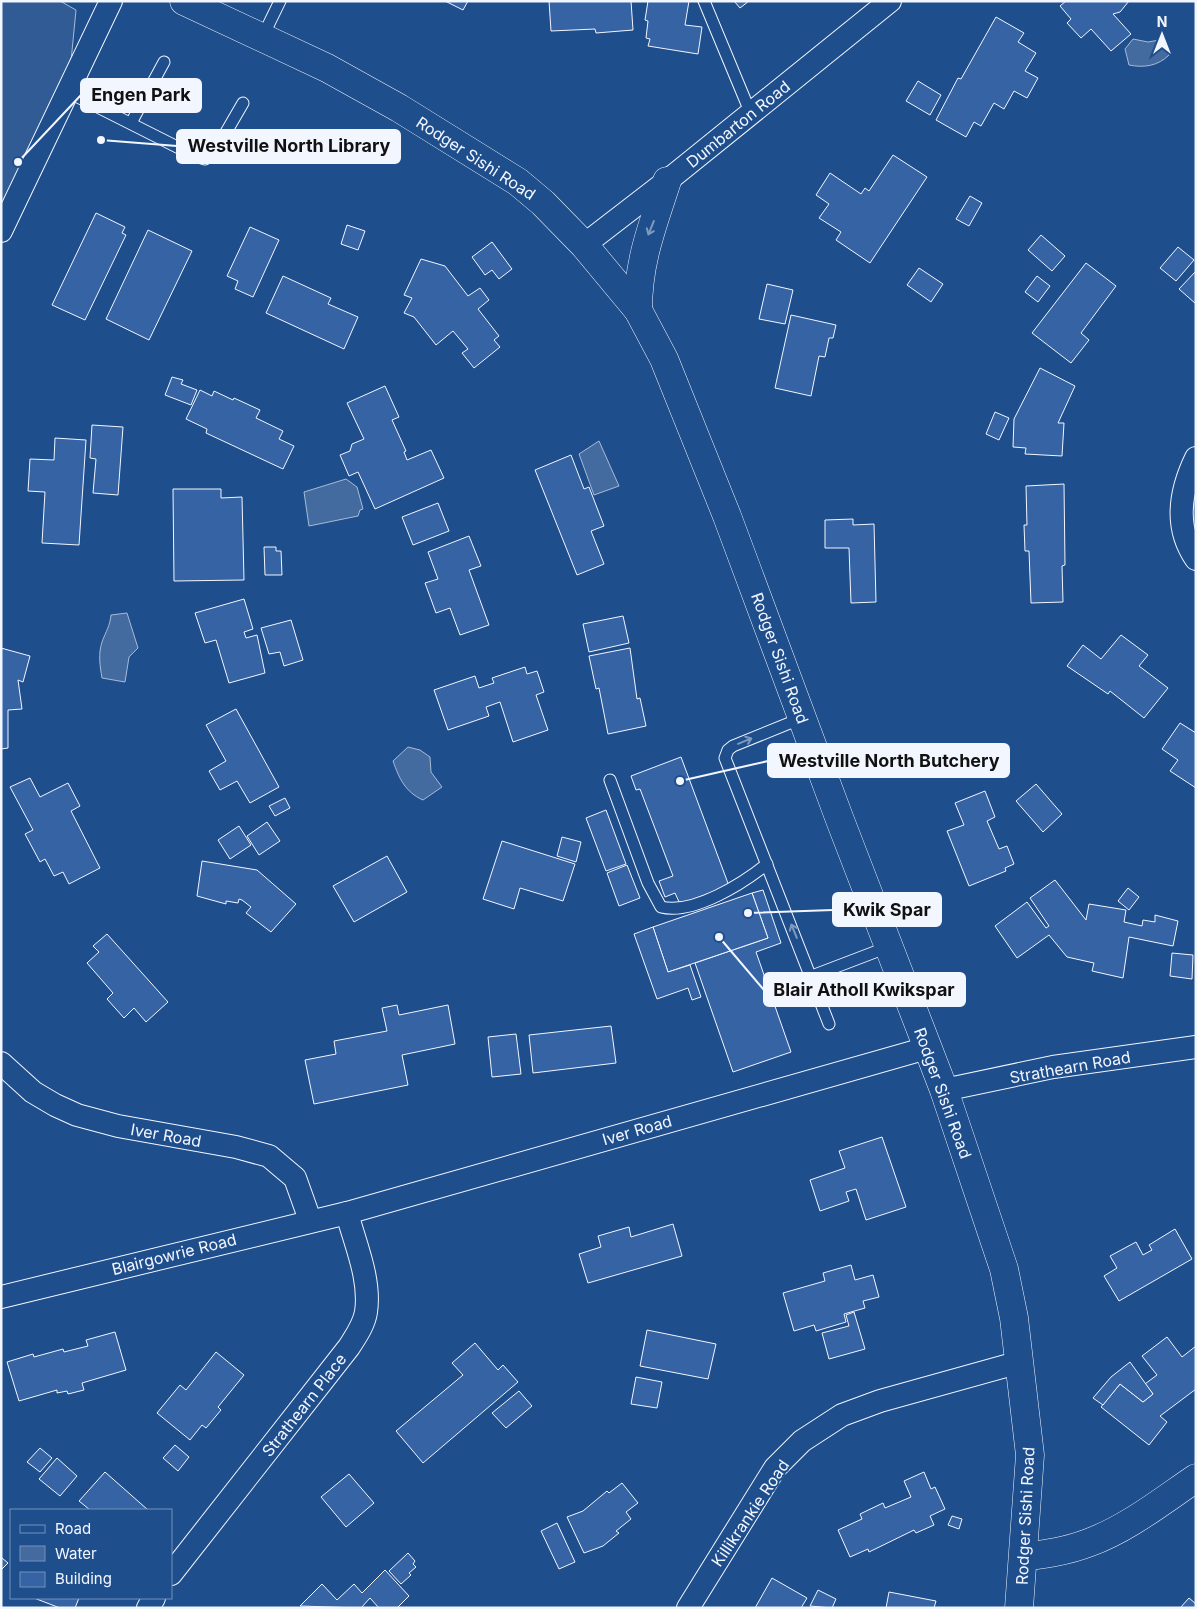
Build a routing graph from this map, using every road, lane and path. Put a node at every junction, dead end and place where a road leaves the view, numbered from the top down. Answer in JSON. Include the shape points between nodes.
{"nodes":[{"id":1,"x":111,"y":1,"type":"edge"},
{"id":2,"x":184,"y":1,"type":"edge"},
{"id":3,"x":280,"y":1,"type":"edge"},
{"id":4,"x":704,"y":1,"type":"edge"},
{"id":5,"x":890,"y":1,"type":"edge"},
{"id":6,"x":262,"y":38,"type":"junction"},
{"id":7,"x":164,"y":62,"type":"dead end"},
{"id":8,"x":68,"y":92,"type":"junction"},
{"id":9,"x":243,"y":104,"type":"dead end"},
{"id":10,"x":751,"y":114,"type":"junction"},
{"id":11,"x":131,"y":123,"type":"junction"},
{"id":12,"x":667,"y":182,"type":"junction"},
{"id":13,"x":1,"y":231,"type":"edge"},
{"id":14,"x":584,"y":245,"type":"junction"},
{"id":15,"x":638,"y":310,"type":"junction"},
{"id":16,"x":1196,"y":458,"type":"edge"},
{"id":17,"x":1196,"y":559,"type":"edge"},
{"id":18,"x":802,"y":718,"type":"junction"},
{"id":19,"x":610,"y":780,"type":"dead end"},
{"id":20,"x":767,"y":864,"type":"junction"},
{"id":21,"x":888,"y":947,"type":"junction"},
{"id":22,"x":812,"y":976,"type":"junction"},
{"id":23,"x":829,"y":1024,"type":"dead end"},
{"id":24,"x":1196,"y":1047,"type":"edge"},
{"id":25,"x":927,"y":1048,"type":"junction"},
{"id":26,"x":1,"y":1063,"type":"edge"},
{"id":27,"x":944,"y":1090,"type":"junction"},
{"id":28,"x":347,"y":1213,"type":"junction"},
{"id":29,"x":310,"y":1220,"type":"junction"},
{"id":30,"x":1,"y":1297,"type":"edge"},
{"id":31,"x":1020,"y":1362,"type":"junction"},
{"id":32,"x":1196,"y":1478,"type":"edge"},
{"id":33,"x":1024,"y":1557,"type":"junction"},
{"id":34,"x":172,"y":1573,"type":"edge"},
{"id":35,"x":688,"y":1608,"type":"edge"},
{"id":36,"x":1019,"y":1608,"type":"edge"}],
"edges":[{"from":1,"to":8,"type":"street"},
{"from":2,"to":6,"type":"main road","name":"Rodger Sishi Road"},
{"from":3,"to":6,"type":"lane"},
{"from":4,"to":10,"type":"lane"},
{"from":5,"to":10,"type":"street","name":"Dumbarton Road"},
{"from":6,"to":14,"type":"main road","name":"Rodger Sishi Road","via":[[327,68],[399,108],[518,182]]},
{"from":7,"to":11,"type":"lane"},
{"from":8,"to":11,"type":"lane"},
{"from":8,"to":13,"type":"street"},
{"from":9,"to":11,"type":"lane","via":[[214,153],[205,159]]},
{"from":10,"to":12,"type":"street","name":"Dumbarton Road"},
{"from":12,"to":14,"type":"street","name":"Dumbarton Road"},
{"from":12,"to":15,"type":"main road","one_way":true,"via":[[647,237],[638,289]]},
{"from":14,"to":15,"type":"main road","name":"Rodger Sishi Road"},
{"from":15,"to":18,"type":"main road","name":"Rodger Sishi Road","via":[[664,359]]},
{"from":16,"to":17,"type":"street","via":[[1182,496],[1181,513],[1190,551]]},
{"from":20,"to":18,"type":"lane","one_way":true,"via":[[726,765],[725,754],[733,746]]},
{"from":18,"to":21,"type":"main road","name":"Rodger Sishi Road"},
{"from":19,"to":20,"type":"lane","via":[[648,883],[661,907],[669,910],[685,908],[724,893]]},
{"from":22,"to":20,"type":"lane","one_way":true},
{"from":21,"to":22,"type":"lane"},
{"from":21,"to":25,"type":"main road","name":"Rodger Sishi Road"},
{"from":22,"to":23,"type":"lane"},
{"from":24,"to":27,"type":"street","name":"Strathearn Road","via":[[1053,1067]]},
{"from":25,"to":27,"type":"main road","name":"Rodger Sishi Road"},
{"from":25,"to":28,"type":"street","name":"Iver Road"},
{"from":26,"to":29,"type":"street","name":"Iver Road","via":[[33,1092],[76,1115],[268,1156],[295,1178]]},
{"from":27,"to":31,"type":"main road","name":"Rodger Sishi Road","via":[[1004,1269]]},
{"from":28,"to":29,"type":"street","name":"Blairgowrie Road"},
{"from":28,"to":34,"type":"street","name":"Strathearn Place","via":[[367,1292],[366,1313],[360,1329]]},
{"from":29,"to":30,"type":"street","name":"Blairgowrie Road"},
{"from":31,"to":33,"type":"main road","name":"Rodger Sishi Road","via":[[1030,1455]]},
{"from":31,"to":35,"type":"street","name":"Killikrankie Road","via":[[880,1401],[842,1415],[802,1441],[775,1468]]},
{"from":32,"to":33,"type":"main road","via":[[1116,1531],[1060,1552]]},
{"from":33,"to":36,"type":"main road","name":"Rodger Sishi Road"}]}
